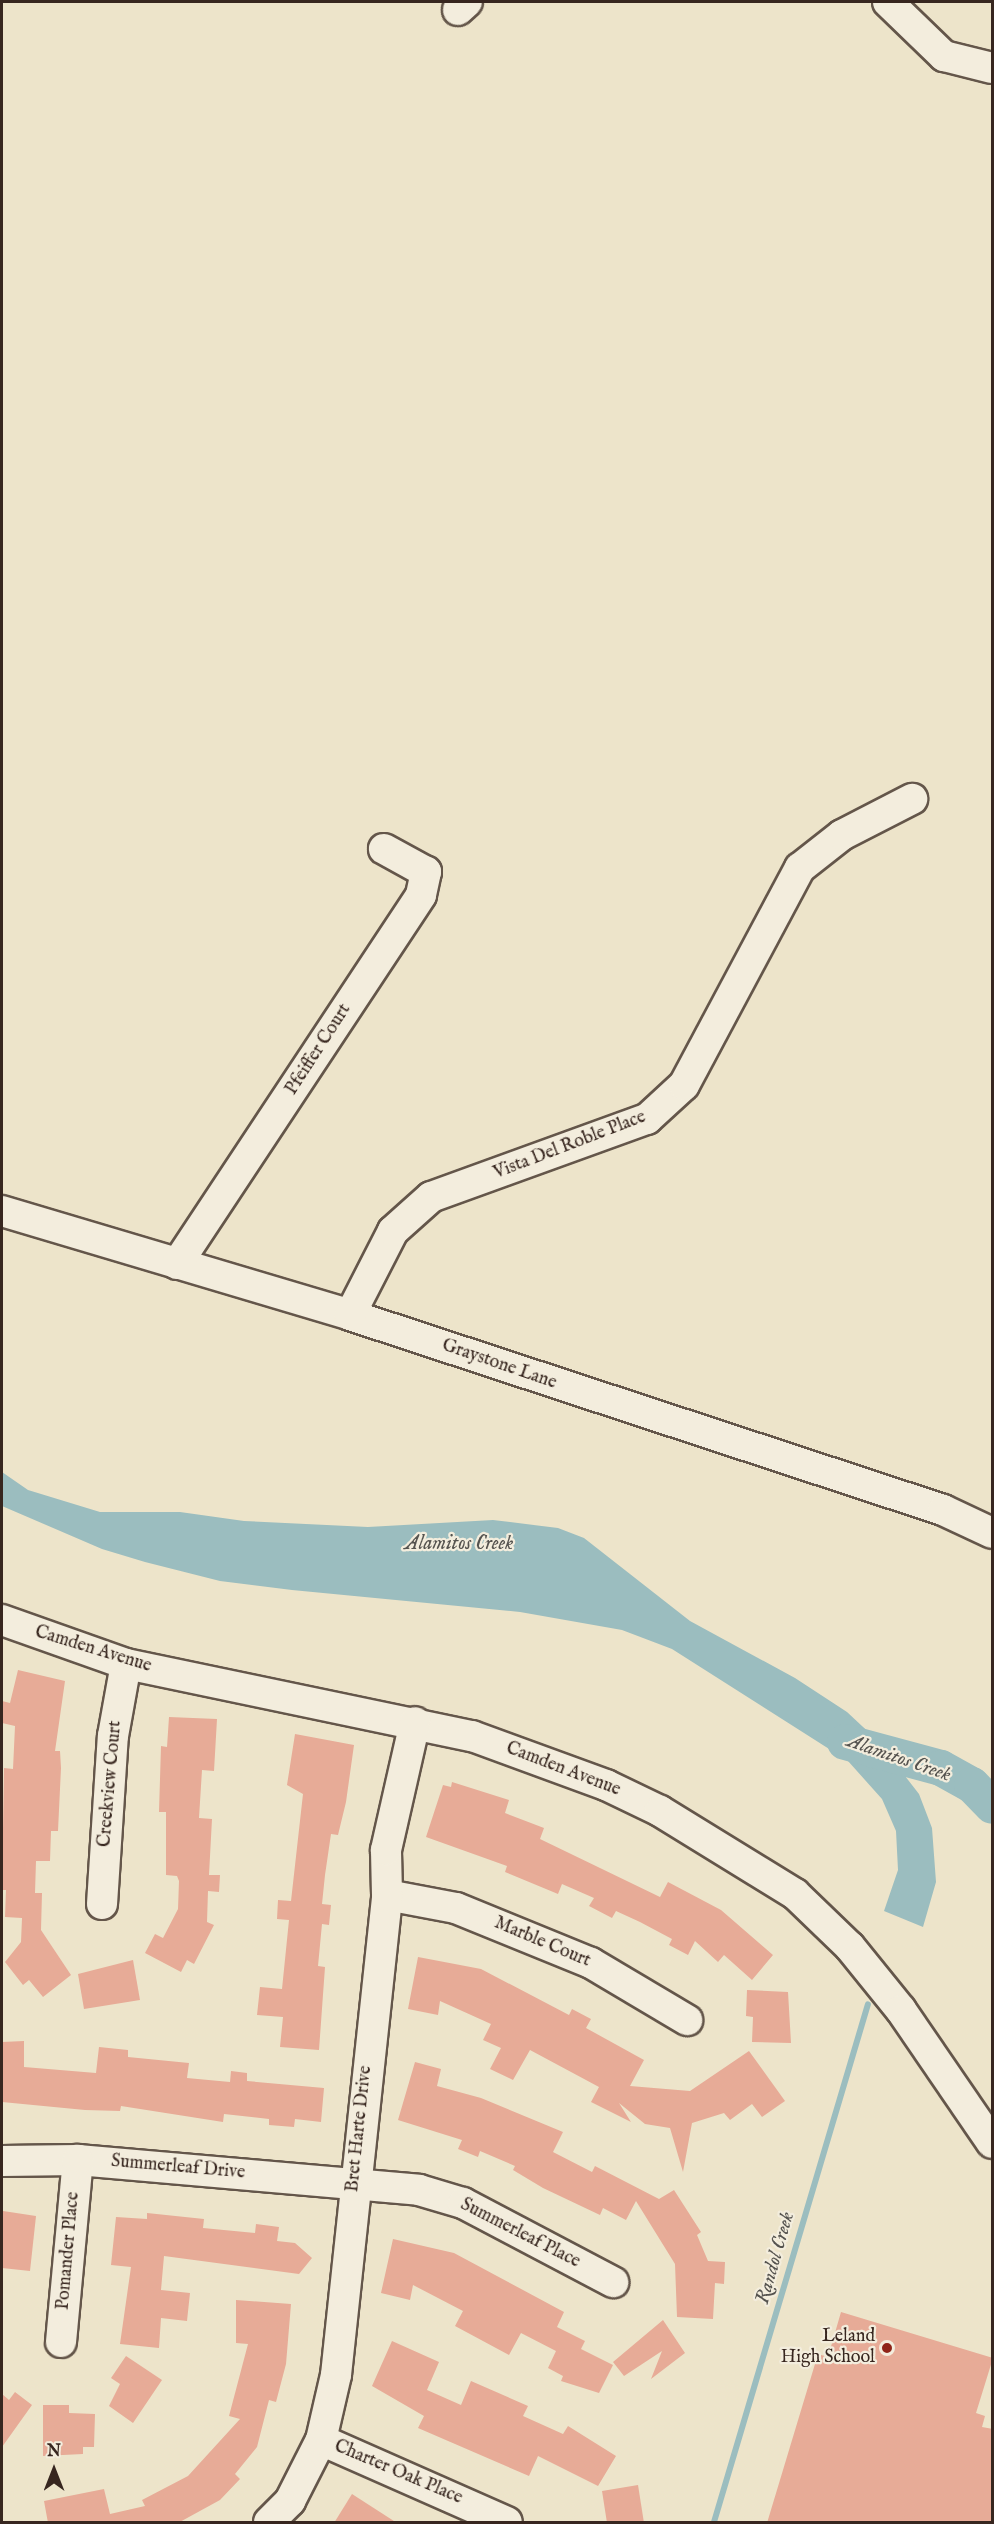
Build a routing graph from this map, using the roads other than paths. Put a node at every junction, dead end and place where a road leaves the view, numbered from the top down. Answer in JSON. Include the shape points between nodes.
{"nodes":[{"id":1,"x":888,"y":2,"type":"edge"},
{"id":2,"x":993,"y":68,"type":"edge"},
{"id":3,"x":912,"y":799,"type":"dead end"},
{"id":4,"x":384,"y":849,"type":"dead end"},
{"id":5,"x":2,"y":1211,"type":"edge"},
{"id":6,"x":177,"y":1264,"type":"junction"},
{"id":7,"x":350,"y":1315,"type":"junction"},
{"id":8,"x":993,"y":1533,"type":"edge"},
{"id":9,"x":2,"y":1620,"type":"edge"},
{"id":10,"x":126,"y":1664,"type":"junction"},
{"id":11,"x":415,"y":1722,"type":"junction"},
{"id":12,"x":387,"y":1895,"type":"junction"},
{"id":13,"x":102,"y":1904,"type":"dead end"},
{"id":14,"x":687,"y":2020,"type":"dead end"},
{"id":15,"x":993,"y":2143,"type":"edge"},
{"id":16,"x":78,"y":2160,"type":"junction"},
{"id":17,"x":2,"y":2161,"type":"edge"},
{"id":18,"x":354,"y":2183,"type":"junction"},
{"id":19,"x":613,"y":2282,"type":"dead end"},
{"id":20,"x":61,"y":2343,"type":"dead end"},
{"id":21,"x":321,"y":2440,"type":"junction"},
{"id":22,"x":269,"y":2523,"type":"edge"},
{"id":23,"x":507,"y":2523,"type":"edge"}],
"edges":[{"from":1,"to":2,"type":"street","via":[[944,56]]},
{"from":3,"to":7,"type":"street","name":"Vista Del Roble Place","via":[[842,835],[800,868],[677,1092],[647,1119],[431,1197],[393,1231]]},
{"from":4,"to":6,"type":"street","name":"Pfeiffer Court","via":[[426,872],[421,895]]},
{"from":5,"to":6,"type":"street","name":"Graystone Lane"},
{"from":6,"to":7,"type":"street","name":"Graystone Lane"},
{"from":7,"to":8,"type":"street","name":"Graystone Lane","via":[[943,1510]]},
{"from":9,"to":10,"type":"street","name":"Camden Avenue"},
{"from":10,"to":11,"type":"street","name":"Camden Avenue"},
{"from":10,"to":13,"type":"street","name":"Creekview Court","via":[[113,1736]]},
{"from":11,"to":12,"type":"street","name":"Bret Harte Drive","via":[[386,1850]]},
{"from":11,"to":15,"type":"street","name":"Camden Avenue","via":[[482,1740],[606,1785],[698,1831],[795,1894],[879,1982]]},
{"from":12,"to":14,"type":"street","name":"Marble Court","via":[[456,1908],[591,1963]]},
{"from":12,"to":18,"type":"street","name":"Bret Harte Drive"},
{"from":16,"to":17,"type":"street","name":"Summerleaf Drive"},
{"from":16,"to":18,"type":"street","name":"Summerleaf Drive"},
{"from":16,"to":20,"type":"street","name":"Pomander Place"},
{"from":18,"to":19,"type":"street","name":"Summerleaf Place","via":[[419,2190],[463,2203]]},
{"from":18,"to":21,"type":"street","name":"Bret Harte Drive","via":[[336,2375]]},
{"from":21,"to":22,"type":"street","name":"Bret Harte Drive","via":[[290,2501]]},
{"from":21,"to":23,"type":"street","name":"Charter Oak Place"}]}
